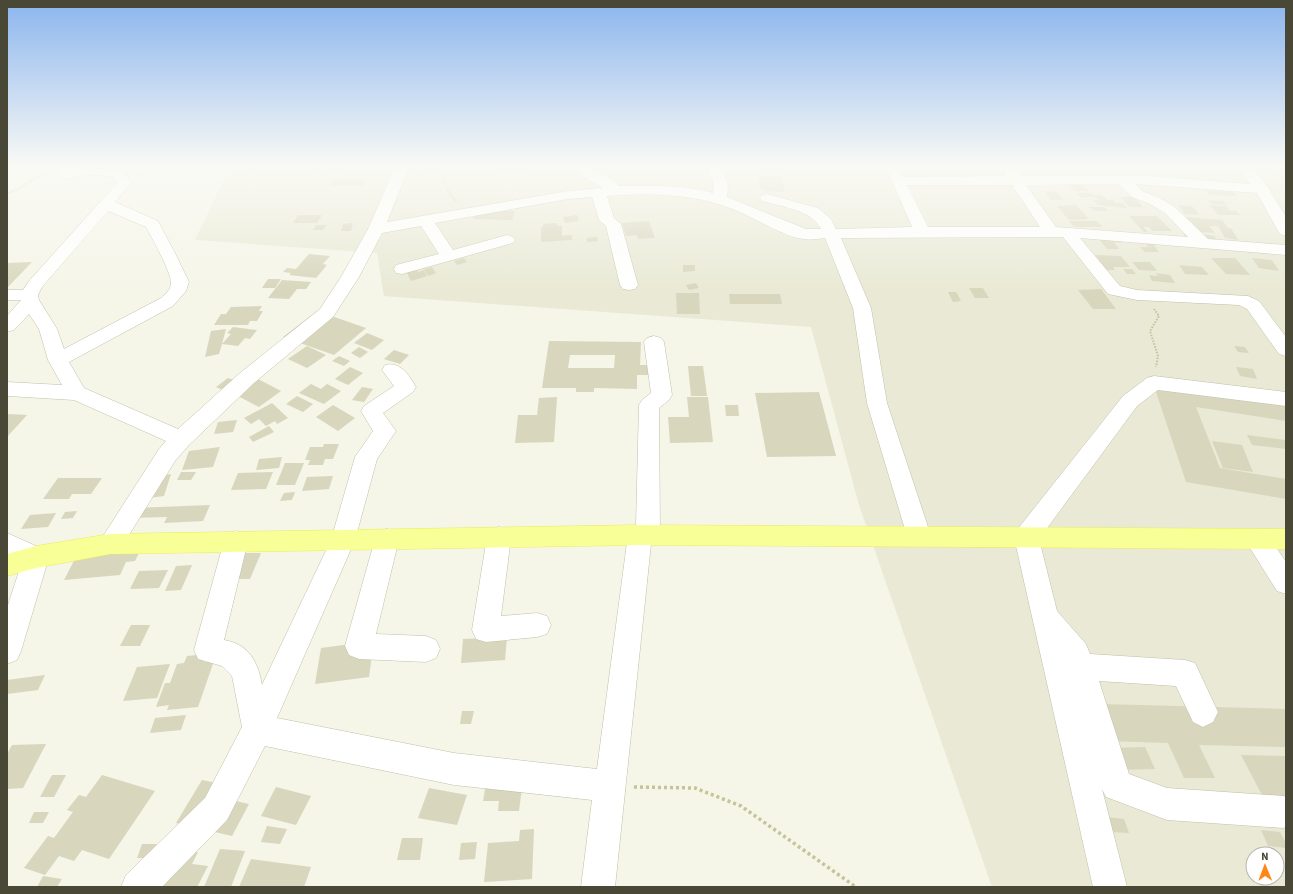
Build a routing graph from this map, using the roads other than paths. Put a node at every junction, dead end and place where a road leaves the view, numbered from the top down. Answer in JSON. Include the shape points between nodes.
{"nodes":[{"id":1,"x":103,"y":209,"type":"edge"},
{"id":2,"x":114,"y":209,"type":"edge"},
{"id":3,"x":385,"y":209,"type":"edge"},
{"id":4,"x":490,"y":209,"type":"edge"},
{"id":5,"x":603,"y":209,"type":"edge"},
{"id":6,"x":745,"y":209,"type":"edge"},
{"id":7,"x":805,"y":209,"type":"edge"},
{"id":8,"x":911,"y":209,"type":"edge"},
{"id":9,"x":1039,"y":209,"type":"edge"},
{"id":10,"x":1168,"y":209,"type":"edge"},
{"id":11,"x":1273,"y":209,"type":"edge"},
{"id":12,"x":425,"y":220,"type":"junction"},
{"id":13,"x":376,"y":229,"type":"junction"},
{"id":14,"x":922,"y":232,"type":"junction"},
{"id":15,"x":1286,"y":232,"type":"edge"},
{"id":16,"x":1060,"y":233,"type":"junction"},
{"id":17,"x":507,"y":240,"type":"dead end"},
{"id":18,"x":834,"y":243,"type":"junction"},
{"id":19,"x":1203,"y":243,"type":"junction"},
{"id":20,"x":1286,"y":250,"type":"edge"},
{"id":21,"x":450,"y":256,"type":"junction"},
{"id":22,"x":402,"y":269,"type":"dead end"},
{"id":23,"x":629,"y":285,"type":"dead end"},
{"id":24,"x":7,"y":295,"type":"edge"},
{"id":25,"x":29,"y":297,"type":"junction"},
{"id":26,"x":7,"y":326,"type":"edge"},
{"id":27,"x":654,"y":342,"type":"dead end"},
{"id":28,"x":1286,"y":350,"type":"edge"},
{"id":29,"x":58,"y":360,"type":"junction"},
{"id":30,"x":392,"y":370,"type":"dead end"},
{"id":31,"x":7,"y":389,"type":"edge"},
{"id":32,"x":77,"y":393,"type":"junction"},
{"id":33,"x":1286,"y":399,"type":"edge"},
{"id":34,"x":181,"y":439,"type":"junction"},
{"id":35,"x":644,"y":535,"type":"junction"},
{"id":36,"x":919,"y":536,"type":"junction"},
{"id":37,"x":499,"y":537,"type":"junction"},
{"id":38,"x":1026,"y":537,"type":"junction"},
{"id":39,"x":387,"y":539,"type":"junction"},
{"id":40,"x":1286,"y":539,"type":"edge"},
{"id":41,"x":342,"y":540,"type":"junction"},
{"id":42,"x":1257,"y":540,"type":"junction"},
{"id":43,"x":236,"y":542,"type":"junction"},
{"id":44,"x":7,"y":543,"type":"edge"},
{"id":45,"x":110,"y":544,"type":"junction"},
{"id":46,"x":36,"y":557,"type":"junction"},
{"id":47,"x":7,"y":565,"type":"edge"},
{"id":48,"x":1286,"y":583,"type":"edge"},
{"id":49,"x":1045,"y":617,"type":"junction"},
{"id":50,"x":536,"y":625,"type":"dead end"},
{"id":51,"x":426,"y":648,"type":"dead end"},
{"id":52,"x":7,"y":651,"type":"edge"},
{"id":53,"x":1081,"y":668,"type":"junction"},
{"id":54,"x":1203,"y":712,"type":"dead end"},
{"id":55,"x":257,"y":729,"type":"junction"},
{"id":56,"x":610,"y":786,"type":"junction"},
{"id":57,"x":1283,"y":812,"type":"dead end"},
{"id":58,"x":138,"y":887,"type":"edge"},
{"id":59,"x":598,"y":887,"type":"edge"},
{"id":60,"x":1110,"y":887,"type":"edge"}],
"edges":[{"from":1,"to":25,"type":"street","via":[[35,285]]},
{"from":2,"to":29,"type":"street","via":[[140,217],[154,225],[180,280],[177,292],[167,302]]},
{"from":3,"to":13,"type":"street"},
{"from":4,"to":12,"type":"street"},
{"from":5,"to":23,"type":"street","via":[[606,220],[614,224]]},
{"from":6,"to":18,"type":"street","via":[[777,224]]},
{"from":7,"to":18,"type":"street","via":[[813,211],[825,222]]},
{"from":8,"to":14,"type":"street"},
{"from":9,"to":16,"type":"street"},
{"from":10,"to":19,"type":"street"},
{"from":11,"to":15,"type":"street"},
{"from":12,"to":13,"type":"street"},
{"from":12,"to":21,"type":"street"},
{"from":13,"to":34,"type":"street","via":[[350,277],[326,313],[246,378]]},
{"from":14,"to":16,"type":"street"},
{"from":14,"to":18,"type":"street","via":[[866,234]]},
{"from":16,"to":19,"type":"street"},
{"from":16,"to":28,"type":"street","via":[[1114,290],[1144,295],[1242,300],[1253,305]]},
{"from":17,"to":21,"type":"street"},
{"from":18,"to":36,"type":"street","via":[[862,308],[877,403]]},
{"from":19,"to":20,"type":"street"},
{"from":21,"to":22,"type":"street"},
{"from":24,"to":25,"type":"street"},
{"from":25,"to":26,"type":"street","via":[[25,308]]},
{"from":25,"to":29,"type":"street","via":[[48,330]]},
{"from":27,"to":35,"type":"street","via":[[662,395],[649,405]]},
{"from":29,"to":32,"type":"street"},
{"from":30,"to":41,"type":"street","via":[[406,387],[371,411],[385,431],[366,457]]},
{"from":31,"to":32,"type":"street"},
{"from":32,"to":34,"type":"street"},
{"from":33,"to":38,"type":"street","via":[[1154,383],[1130,401]]},
{"from":34,"to":45,"type":"street","via":[[167,455]]},
{"from":35,"to":36,"type":"main road"},
{"from":35,"to":37,"type":"main road"},
{"from":35,"to":56,"type":"street"},
{"from":36,"to":38,"type":"main road"},
{"from":37,"to":39,"type":"main road"},
{"from":37,"to":50,"type":"street","via":[[486,630]]},
{"from":38,"to":42,"type":"main road"},
{"from":38,"to":49,"type":"street"},
{"from":39,"to":41,"type":"main road"},
{"from":39,"to":51,"type":"street","via":[[359,646]]},
{"from":40,"to":42,"type":"main road"},
{"from":41,"to":43,"type":"main road"},
{"from":41,"to":55,"type":"street"},
{"from":42,"to":48,"type":"street"},
{"from":43,"to":45,"type":"main road"},
{"from":43,"to":55,"type":"street","via":[[208,650],[230,654],[245,670]]},
{"from":44,"to":46,"type":"street"},
{"from":45,"to":46,"type":"main road"},
{"from":46,"to":47,"type":"main road"},
{"from":46,"to":52,"type":"street"},
{"from":49,"to":53,"type":"street","via":[[1076,653]]},
{"from":49,"to":60,"type":"street"},
{"from":53,"to":54,"type":"street","via":[[1185,673]]},
{"from":53,"to":57,"type":"street","via":[[1117,786],[1167,804]]},
{"from":55,"to":56,"type":"street","via":[[454,769]]},
{"from":55,"to":58,"type":"street","via":[[216,809]]},
{"from":56,"to":59,"type":"street"}]}
